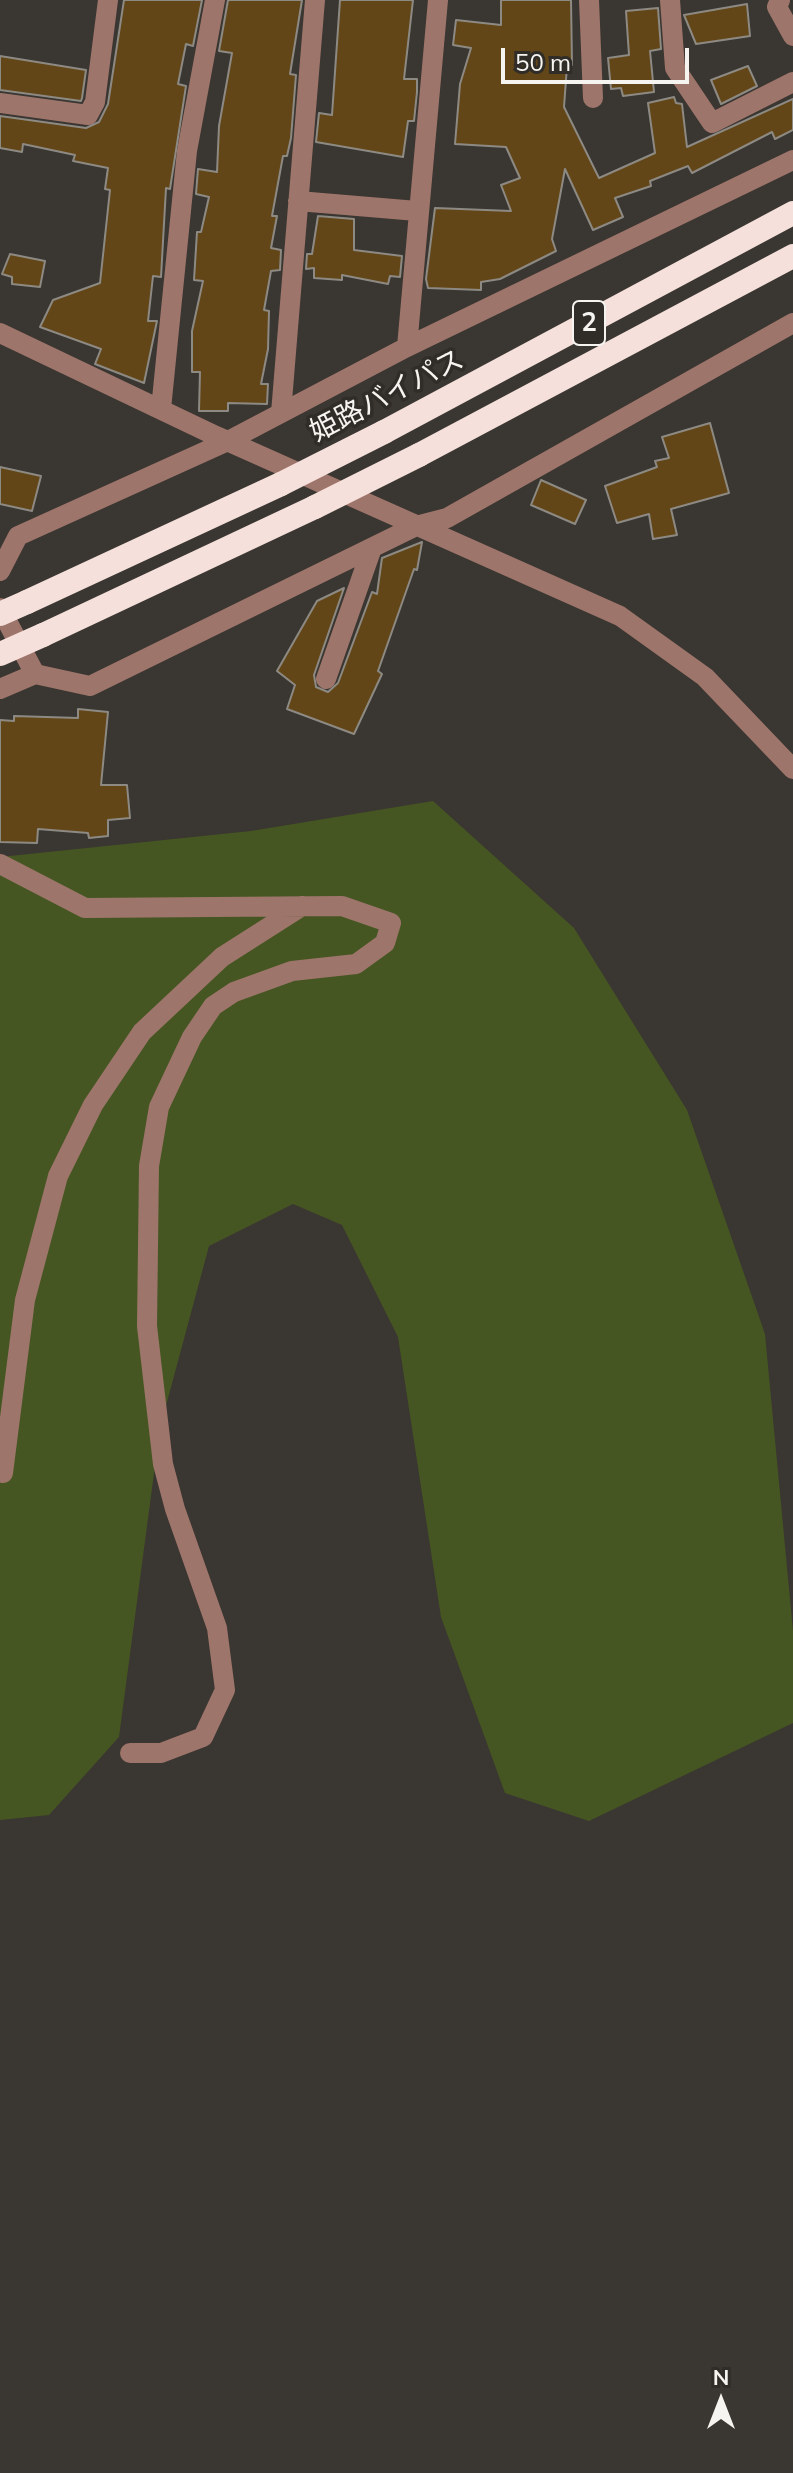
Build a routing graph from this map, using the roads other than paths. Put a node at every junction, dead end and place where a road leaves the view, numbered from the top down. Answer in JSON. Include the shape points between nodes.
{"nodes":[{"id":1,"x":108,"y":0,"type":"edge"},
{"id":2,"x":215,"y":0,"type":"edge"},
{"id":3,"x":315,"y":0,"type":"edge"},
{"id":4,"x":438,"y":0,"type":"edge"},
{"id":5,"x":589,"y":0,"type":"edge"},
{"id":6,"x":670,"y":0,"type":"edge"},
{"id":7,"x":780,"y":0,"type":"edge"},
{"id":8,"x":793,"y":36,"type":"edge"},
{"id":9,"x":793,"y":82,"type":"edge"},
{"id":10,"x":593,"y":98,"type":"dead end"},
{"id":11,"x":0,"y":103,"type":"edge"},
{"id":12,"x":793,"y":160,"type":"edge"},
{"id":13,"x":298,"y":201,"type":"junction"},
{"id":14,"x":417,"y":211,"type":"junction"},
{"id":15,"x":793,"y":213,"type":"edge"},
{"id":16,"x":793,"y":256,"type":"edge"},
{"id":17,"x":793,"y":323,"type":"edge"},
{"id":18,"x":0,"y":333,"type":"edge"},
{"id":19,"x":407,"y":347,"type":"junction"},
{"id":20,"x":161,"y":409,"type":"junction"},
{"id":21,"x":281,"y":413,"type":"junction"},
{"id":22,"x":228,"y":441,"type":"junction"},
{"id":23,"x":416,"y":526,"type":"junction"},
{"id":24,"x":372,"y":548,"type":"junction"},
{"id":25,"x":0,"y":571,"type":"edge"},
{"id":26,"x":0,"y":611,"type":"edge"},
{"id":27,"x":0,"y":654,"type":"edge"},
{"id":28,"x":35,"y":674,"type":"junction"},
{"id":29,"x":326,"y":679,"type":"dead end"},
{"id":30,"x":0,"y":689,"type":"edge"},
{"id":31,"x":793,"y":769,"type":"edge"},
{"id":32,"x":0,"y":864,"type":"edge"},
{"id":33,"x":302,"y":906,"type":"junction"},
{"id":34,"x":3,"y":1473,"type":"dead end"},
{"id":35,"x":130,"y":1753,"type":"dead end"}],
"edges":[{"from":1,"to":11,"type":"street","via":[[95,102],[88,115]]},
{"from":2,"to":20,"type":"street","via":[[187,151]]},
{"from":3,"to":13,"type":"street"},
{"from":4,"to":14,"type":"street"},
{"from":5,"to":10,"type":"street"},
{"from":6,"to":9,"type":"street","via":[[675,68],[712,123]]},
{"from":7,"to":8,"type":"street","via":[[777,7]]},
{"from":12,"to":19,"type":"street"},
{"from":13,"to":14,"type":"street"},
{"from":13,"to":21,"type":"street"},
{"from":14,"to":19,"type":"street"},
{"from":15,"to":26,"type":"highway","name":"姫路バイパス","number":"2","bridge":true,"via":[[281,484]]},
{"from":16,"to":27,"type":"highway","number":"2","bridge":true,"via":[[419,455]]},
{"from":17,"to":23,"type":"street","via":[[447,518]]},
{"from":18,"to":20,"type":"street"},
{"from":19,"to":21,"type":"street"},
{"from":20,"to":22,"type":"street"},
{"from":21,"to":22,"type":"street"},
{"from":22,"to":23,"type":"street"},
{"from":22,"to":25,"type":"street","via":[[18,536]]},
{"from":23,"to":24,"type":"street"},
{"from":23,"to":31,"type":"street","via":[[620,616],[705,677]]},
{"from":24,"to":28,"type":"street","via":[[90,686]]},
{"from":24,"to":29,"type":"street"},
{"from":26,"to":28,"type":"street"},
{"from":28,"to":30,"type":"street"},
{"from":32,"to":33,"type":"street","via":[[85,908]]},
{"from":33,"to":34,"type":"street","via":[[222,957],[142,1032],[93,1105],[58,1176],[25,1300]]},
{"from":33,"to":35,"type":"street","via":[[342,906],[374,915],[391,923],[385,943],[356,964],[292,971],[234,992],[213,1006],[159,1107],[149,1166],[147,1326],[163,1464],[217,1628],[225,1690],[203,1737],[161,1753]]}]}
